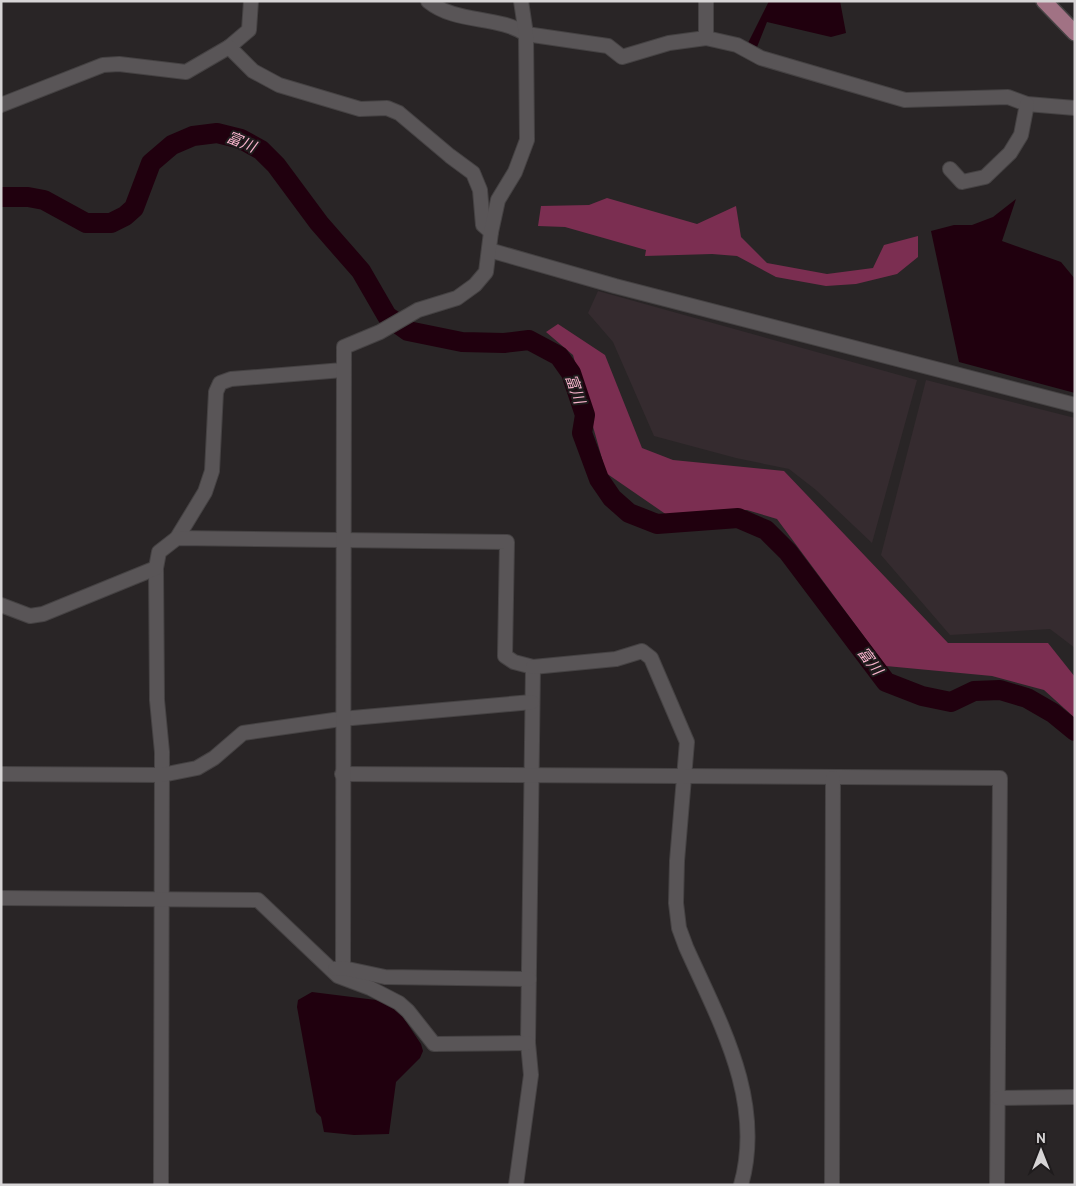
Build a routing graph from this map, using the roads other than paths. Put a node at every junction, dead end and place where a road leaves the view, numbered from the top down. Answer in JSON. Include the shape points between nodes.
{"nodes":[{"id":1,"x":250,"y":1,"type":"edge"},
{"id":2,"x":428,"y":1,"type":"edge"},
{"id":3,"x":521,"y":1,"type":"edge"},
{"id":4,"x":706,"y":1,"type":"edge"},
{"id":5,"x":1044,"y":1,"type":"edge"},
{"id":6,"x":1075,"y":33,"type":"edge"},
{"id":7,"x":526,"y":34,"type":"junction"},
{"id":8,"x":706,"y":38,"type":"junction"},
{"id":9,"x":229,"y":47,"type":"junction"},
{"id":10,"x":1027,"y":104,"type":"junction"},
{"id":11,"x":1,"y":105,"type":"edge"},
{"id":12,"x":1075,"y":108,"type":"edge"},
{"id":13,"x":950,"y":170,"type":"dead end"},
{"id":14,"x":491,"y":232,"type":"junction"},
{"id":15,"x":489,"y":250,"type":"junction"},
{"id":16,"x":343,"y":370,"type":"junction"},
{"id":17,"x":1075,"y":405,"type":"edge"},
{"id":18,"x":177,"y":538,"type":"junction"},
{"id":19,"x":344,"y":540,"type":"junction"},
{"id":20,"x":156,"y":568,"type":"junction"},
{"id":21,"x":1,"y":605,"type":"edge"},
{"id":22,"x":533,"y":667,"type":"junction"},
{"id":23,"x":532,"y":702,"type":"junction"},
{"id":24,"x":342,"y":719,"type":"junction"},
{"id":25,"x":1,"y":774,"type":"edge"},
{"id":26,"x":342,"y":774,"type":"junction"},
{"id":27,"x":162,"y":775,"type":"junction"},
{"id":28,"x":531,"y":775,"type":"junction"},
{"id":29,"x":683,"y":778,"type":"junction"},
{"id":30,"x":833,"y":778,"type":"junction"},
{"id":31,"x":1,"y":898,"type":"edge"},
{"id":32,"x":162,"y":898,"type":"junction"},
{"id":33,"x":337,"y":969,"type":"junction"},
{"id":34,"x":528,"y":979,"type":"junction"},
{"id":35,"x":528,"y":1043,"type":"junction"},
{"id":36,"x":1075,"y":1097,"type":"edge"},
{"id":37,"x":998,"y":1098,"type":"junction"},
{"id":38,"x":161,"y":1185,"type":"edge"},
{"id":39,"x":516,"y":1185,"type":"edge"},
{"id":40,"x":741,"y":1185,"type":"edge"},
{"id":41,"x":832,"y":1185,"type":"edge"},
{"id":42,"x":997,"y":1185,"type":"edge"}],
"edges":[{"from":1,"to":9,"type":"street","via":[[249,30]]},
{"from":2,"to":7,"type":"street","via":[[437,8],[501,23]]},
{"from":3,"to":7,"type":"street"},
{"from":4,"to":8,"type":"street"},
{"from":5,"to":6,"type":"main road"},
{"from":7,"to":8,"type":"street","via":[[608,46],[622,57],[669,43]]},
{"from":7,"to":14,"type":"street","via":[[527,140],[515,172],[498,200]]},
{"from":8,"to":10,"type":"street","via":[[737,45],[761,58],[904,100],[1008,97]]},
{"from":9,"to":11,"type":"street","via":[[186,72],[103,65]]},
{"from":9,"to":14,"type":"street","via":[[253,70],[279,85],[360,109],[387,108],[399,113],[473,173],[480,190],[483,225]]},
{"from":10,"to":12,"type":"street"},
{"from":10,"to":13,"type":"street","via":[[1021,135],[996,168],[985,177],[962,182]]},
{"from":14,"to":15,"type":"street"},
{"from":15,"to":16,"type":"street","via":[[486,272],[475,285],[457,298],[418,310],[344,347]]},
{"from":15,"to":17,"type":"street","via":[[615,286]]},
{"from":16,"to":18,"type":"street","via":[[231,379],[220,383],[216,392],[212,471],[205,492]]},
{"from":16,"to":19,"type":"street"},
{"from":18,"to":19,"type":"street"},
{"from":18,"to":20,"type":"street","via":[[160,552]]},
{"from":19,"to":22,"type":"street","via":[[507,542],[505,656]]},
{"from":19,"to":24,"type":"street"},
{"from":20,"to":21,"type":"street","via":[[43,614],[30,616]]},
{"from":20,"to":27,"type":"street","via":[[157,700]]},
{"from":22,"to":23,"type":"street"},
{"from":22,"to":29,"type":"street","via":[[616,659],[642,651],[651,658],[687,742]]},
{"from":23,"to":24,"type":"street"},
{"from":23,"to":28,"type":"street"},
{"from":24,"to":26,"type":"street"},
{"from":24,"to":27,"type":"street","via":[[243,733],[197,768]]},
{"from":25,"to":27,"type":"street"},
{"from":26,"to":28,"type":"street"},
{"from":26,"to":33,"type":"street"},
{"from":27,"to":32,"type":"street"},
{"from":28,"to":29,"type":"street"},
{"from":28,"to":34,"type":"street"},
{"from":29,"to":30,"type":"street"},
{"from":29,"to":40,"type":"street","via":[[676,878],[679,928],[737,1062],[745,1094],[747,1153]]},
{"from":30,"to":37,"type":"street","via":[[1000,778]]},
{"from":30,"to":41,"type":"street"},
{"from":31,"to":32,"type":"street"},
{"from":32,"to":33,"type":"street","via":[[258,900]]},
{"from":32,"to":38,"type":"street"},
{"from":33,"to":34,"type":"street","via":[[385,977]]},
{"from":33,"to":35,"type":"street","via":[[338,976],[399,1003],[434,1044]]},
{"from":34,"to":35,"type":"street"},
{"from":35,"to":39,"type":"street","via":[[531,1075]]},
{"from":36,"to":37,"type":"street"},
{"from":37,"to":42,"type":"street"}]}
